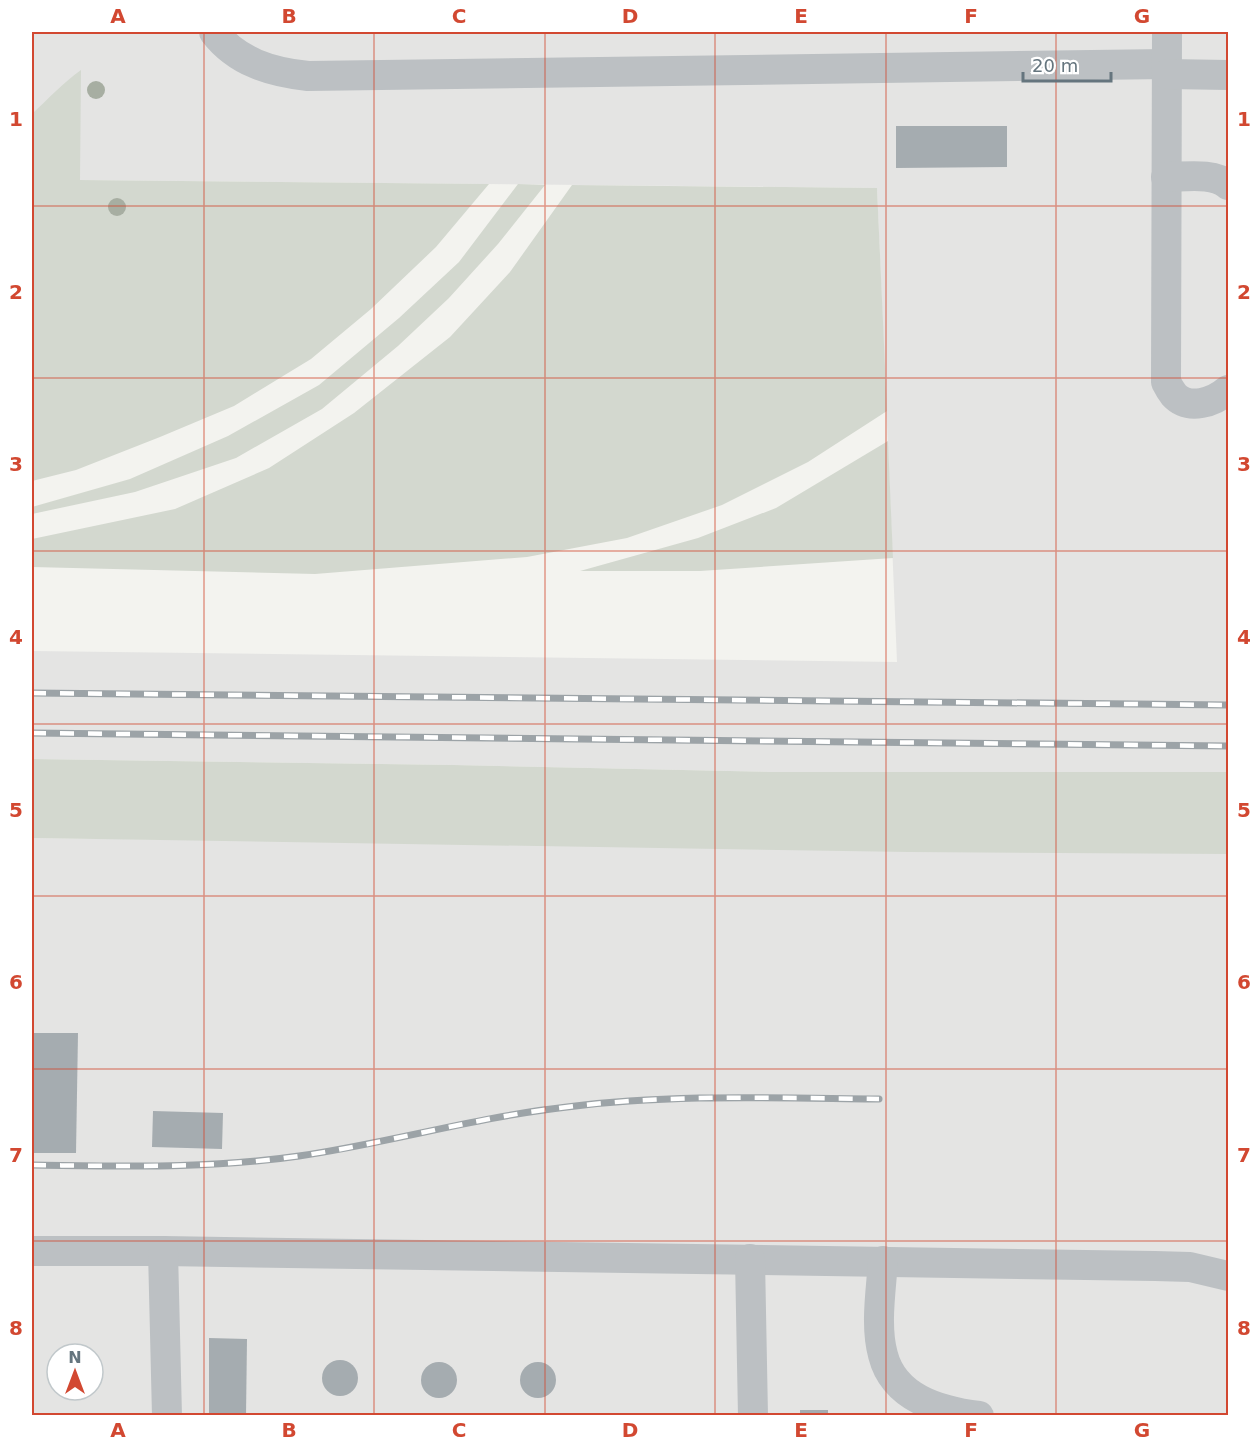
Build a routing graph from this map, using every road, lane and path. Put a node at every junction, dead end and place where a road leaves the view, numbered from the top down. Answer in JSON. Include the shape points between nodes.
{"nodes":[{"id":1,"x":214,"y":32,"type":"edge"},
{"id":2,"x":1167,"y":32,"type":"edge"},
{"id":3,"x":1167,"y":69,"type":"junction"},
{"id":4,"x":1228,"y":75,"type":"edge"},
{"id":5,"x":1166,"y":177,"type":"junction"},
{"id":6,"x":1228,"y":186,"type":"edge"},
{"id":7,"x":1228,"y":390,"type":"edge"},
{"id":8,"x":32,"y":1251,"type":"edge"},
{"id":9,"x":163,"y":1251,"type":"junction"},
{"id":10,"x":750,"y":1259,"type":"junction"},
{"id":11,"x":883,"y":1262,"type":"junction"},
{"id":12,"x":1228,"y":1276,"type":"edge"},
{"id":13,"x":167,"y":1416,"type":"edge"},
{"id":14,"x":753,"y":1416,"type":"edge"},
{"id":15,"x":979,"y":1416,"type":"edge"}],
"edges":[{"from":1,"to":3,"type":"lane","via":[[237,54],[256,65],[308,76]]},
{"from":2,"to":3,"type":"lane"},
{"from":3,"to":4,"type":"lane"},
{"from":3,"to":5,"type":"lane"},
{"from":5,"to":6,"type":"lane","via":[[1209,178],[1222,180]]},
{"from":5,"to":7,"type":"lane","via":[[1166,382],[1175,396],[1189,403],[1211,401]]},
{"from":8,"to":9,"type":"lane"},
{"from":9,"to":10,"type":"lane"},
{"from":9,"to":13,"type":"lane"},
{"from":10,"to":11,"type":"lane"},
{"from":10,"to":14,"type":"lane"},
{"from":11,"to":12,"type":"lane","via":[[1190,1267]]},
{"from":11,"to":15,"type":"lane","via":[[880,1334],[891,1373],[916,1399]]}]}
